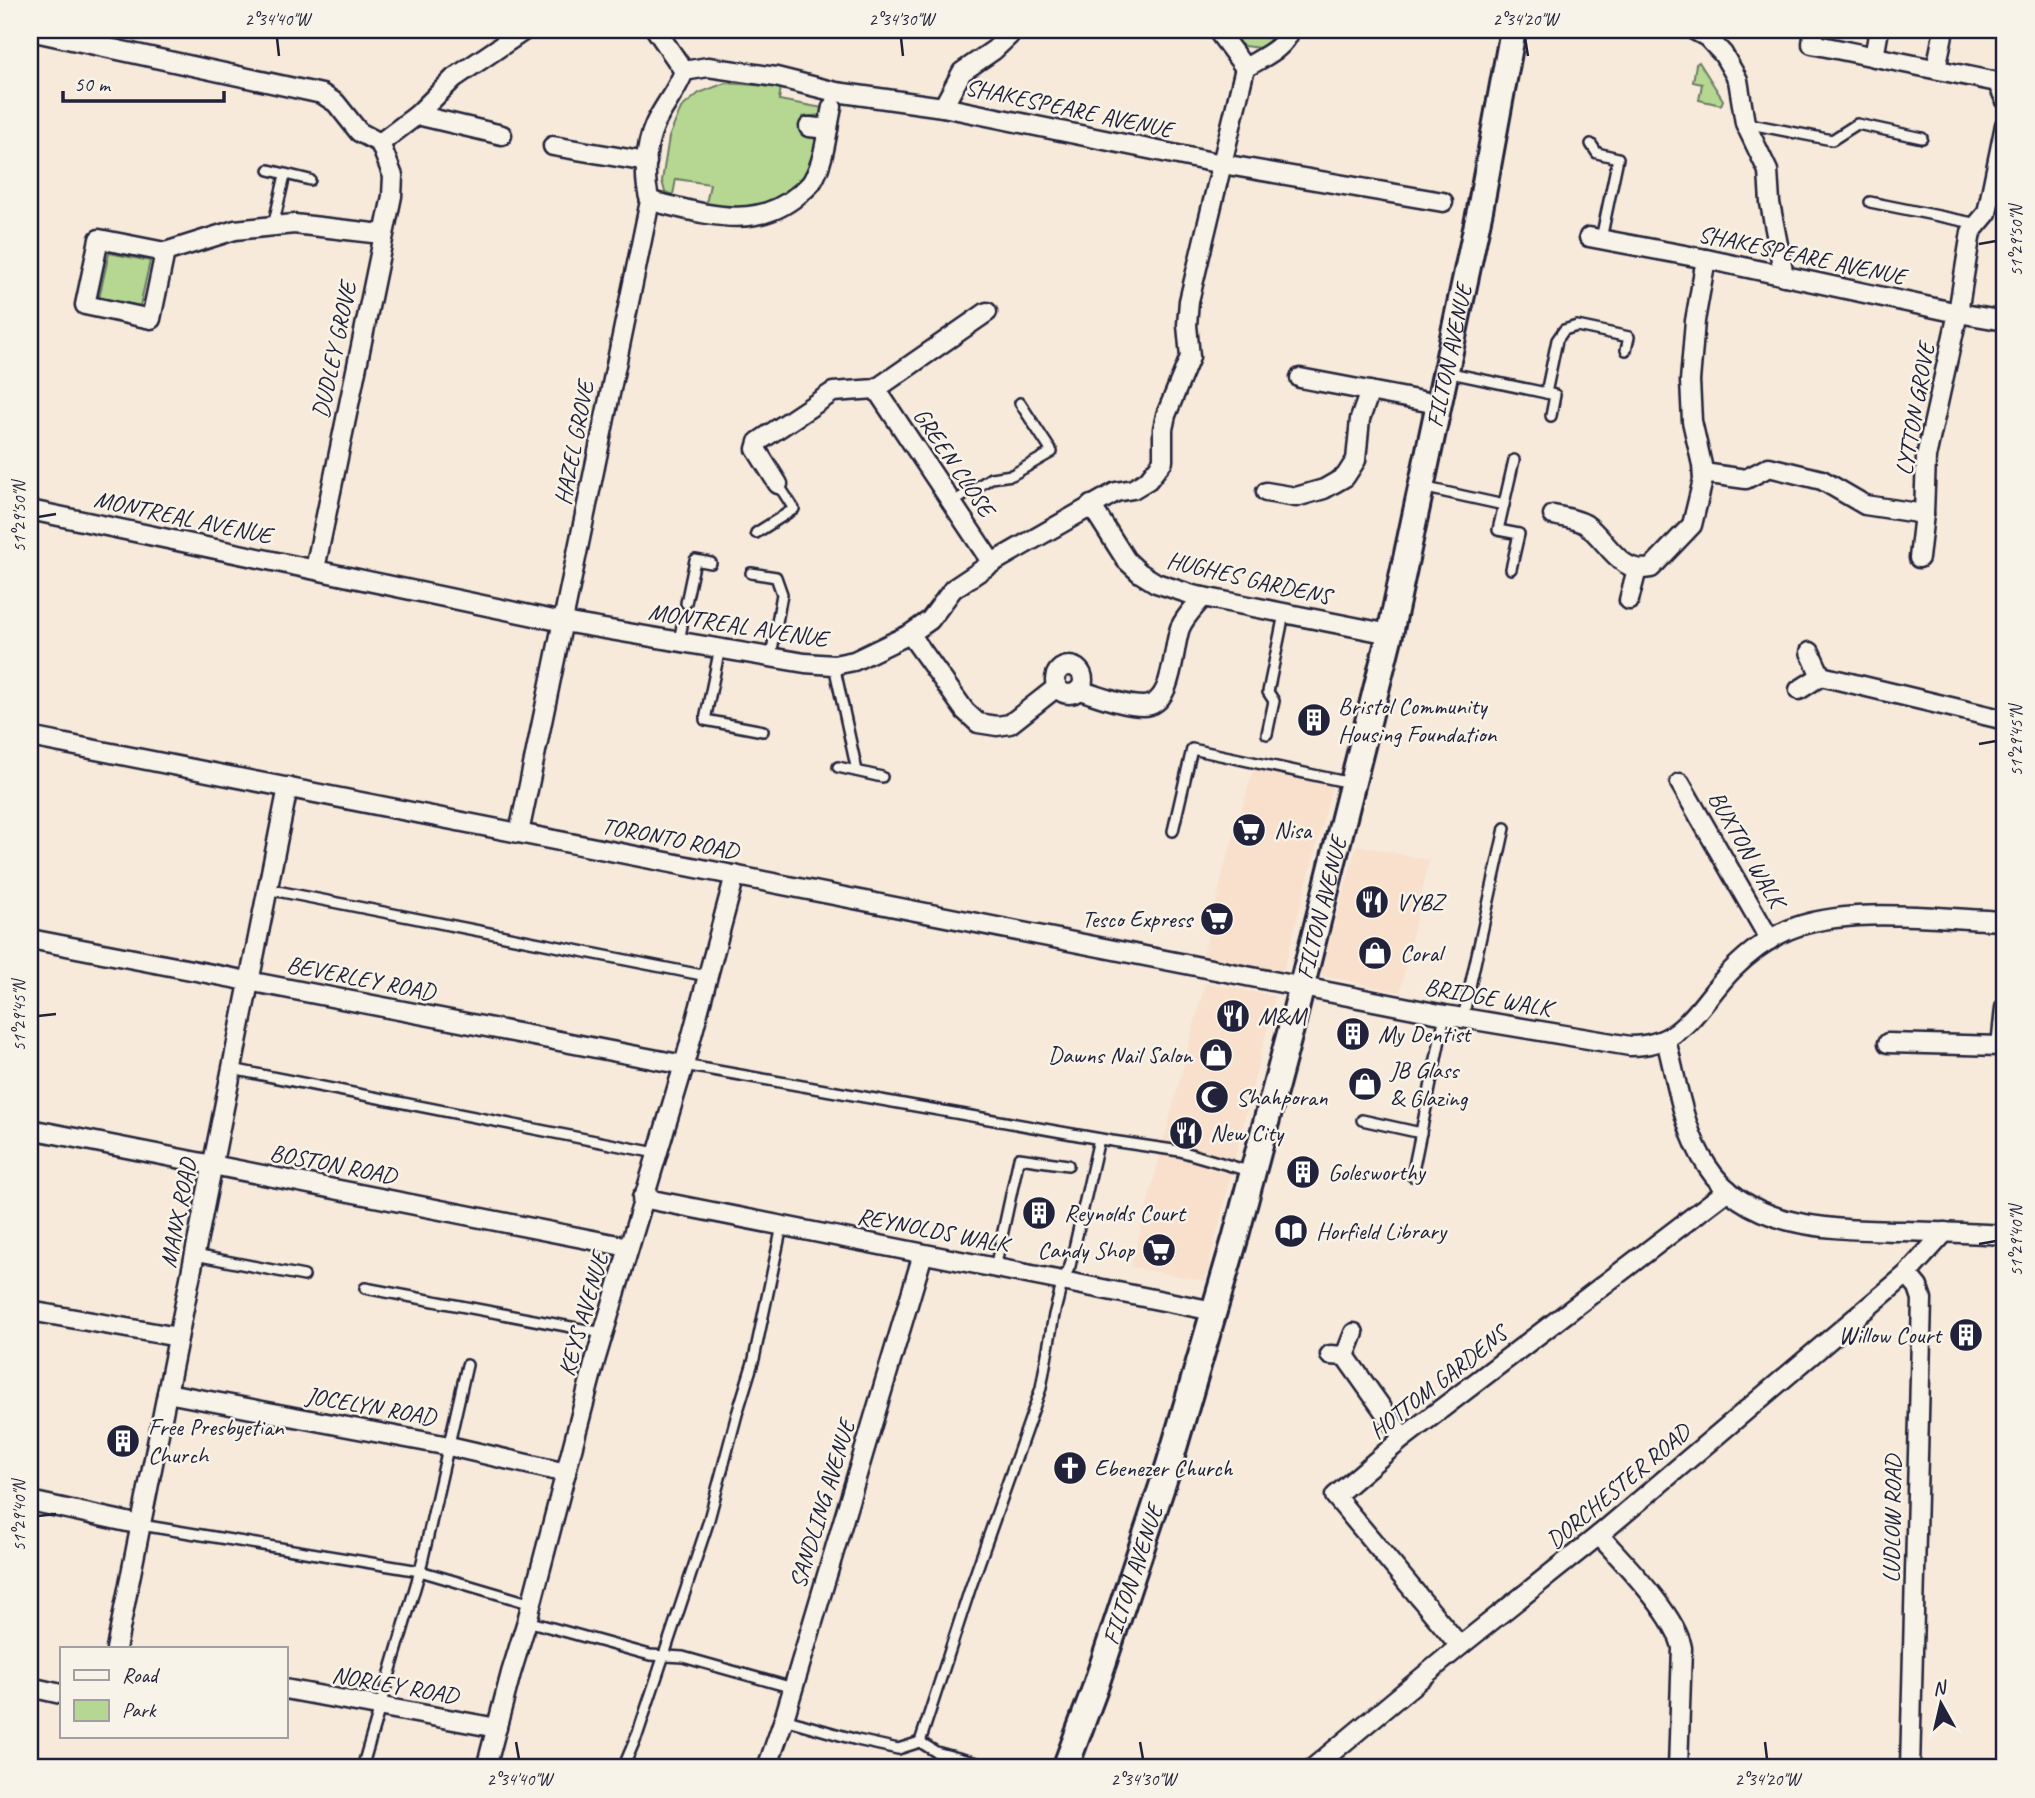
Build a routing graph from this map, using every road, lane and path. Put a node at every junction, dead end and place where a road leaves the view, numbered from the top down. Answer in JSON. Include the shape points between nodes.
{"nodes":[{"id":1,"x":525,"y":30,"type":"edge"},
{"id":2,"x":656,"y":30,"type":"edge"},
{"id":3,"x":1015,"y":30,"type":"edge"},
{"id":4,"x":1217,"y":30,"type":"edge"},
{"id":5,"x":1290,"y":30,"type":"edge"},
{"id":6,"x":1513,"y":30,"type":"edge"},
{"id":7,"x":1697,"y":30,"type":"edge"},
{"id":8,"x":1814,"y":30,"type":"edge"},
{"id":9,"x":1879,"y":30,"type":"edge"},
{"id":10,"x":1944,"y":30,"type":"edge"},
{"id":11,"x":30,"y":31,"type":"edge"},
{"id":12,"x":1874,"y":57,"type":"junction"},
{"id":13,"x":1245,"y":68,"type":"junction"},
{"id":14,"x":1936,"y":69,"type":"junction"},
{"id":15,"x":684,"y":71,"type":"junction"},
{"id":16,"x":2005,"y":99,"type":"edge"},
{"id":17,"x":832,"y":107,"type":"dead end"},
{"id":18,"x":943,"y":107,"type":"junction"},
{"id":19,"x":417,"y":115,"type":"junction"},
{"id":20,"x":1745,"y":123,"type":"junction"},
{"id":21,"x":2005,"y":125,"type":"edge"},
{"id":22,"x":809,"y":127,"type":"dead end"},
{"id":23,"x":828,"y":129,"type":"junction"},
{"id":24,"x":502,"y":135,"type":"dead end"},
{"id":25,"x":1922,"y":138,"type":"dead end"},
{"id":26,"x":380,"y":143,"type":"junction"},
{"id":27,"x":1591,"y":144,"type":"dead end"},
{"id":28,"x":553,"y":146,"type":"dead end"},
{"id":29,"x":647,"y":162,"type":"junction"},
{"id":30,"x":1222,"y":164,"type":"junction"},
{"id":31,"x":269,"y":170,"type":"dead end"},
{"id":32,"x":285,"y":174,"type":"junction"},
{"id":33,"x":310,"y":180,"type":"dead end"},
{"id":34,"x":650,"y":201,"type":"junction"},
{"id":35,"x":1443,"y":202,"type":"dead end"},
{"id":36,"x":1870,"y":202,"type":"dead end"},
{"id":37,"x":1978,"y":224,"type":"junction"},
{"id":38,"x":273,"y":226,"type":"junction"},
{"id":39,"x":382,"y":234,"type":"junction"},
{"id":40,"x":1595,"y":238,"type":"joint"},
{"id":41,"x":165,"y":252,"type":"junction"},
{"id":42,"x":1706,"y":259,"type":"junction"},
{"id":43,"x":1784,"y":276,"type":"junction"},
{"id":44,"x":986,"y":313,"type":"dead end"},
{"id":45,"x":1958,"y":313,"type":"junction"},
{"id":46,"x":2005,"y":321,"type":"edge"},
{"id":47,"x":1626,"y":350,"type":"dead end"},
{"id":48,"x":1444,"y":372,"type":"junction"},
{"id":49,"x":1300,"y":378,"type":"dead end"},
{"id":50,"x":876,"y":389,"type":"junction"},
{"id":51,"x":1370,"y":391,"type":"junction"},
{"id":52,"x":1546,"y":393,"type":"junction"},
{"id":53,"x":1020,"y":403,"type":"dead end"},
{"id":54,"x":1438,"y":404,"type":"junction"},
{"id":55,"x":1551,"y":416,"type":"dead end"},
{"id":56,"x":1514,"y":460,"type":"dead end"},
{"id":57,"x":1703,"y":473,"type":"junction"},
{"id":58,"x":778,"y":484,"type":"joint"},
{"id":59,"x":1420,"y":486,"type":"junction"},
{"id":60,"x":1266,"y":492,"type":"dead end"},
{"id":61,"x":952,"y":503,"type":"junction"},
{"id":62,"x":1091,"y":505,"type":"junction"},
{"id":63,"x":1504,"y":505,"type":"junction"},
{"id":64,"x":30,"y":510,"type":"edge"},
{"id":65,"x":1924,"y":514,"type":"junction"},
{"id":66,"x":1553,"y":515,"type":"dead end"},
{"id":67,"x":756,"y":533,"type":"dead end"},
{"id":68,"x":1919,"y":558,"type":"dead end"},
{"id":69,"x":711,"y":563,"type":"dead end"},
{"id":70,"x":992,"y":563,"type":"junction"},
{"id":71,"x":314,"y":569,"type":"junction"},
{"id":72,"x":1511,"y":569,"type":"dead end"},
{"id":73,"x":1637,"y":569,"type":"junction"},
{"id":74,"x":751,"y":573,"type":"dead end"},
{"id":75,"x":1203,"y":597,"type":"junction"},
{"id":76,"x":1629,"y":600,"type":"dead end"},
{"id":77,"x":686,"y":603,"type":"dead end"},
{"id":78,"x":1284,"y":614,"type":"junction"},
{"id":79,"x":563,"y":622,"type":"junction"},
{"id":80,"x":910,"y":634,"type":"junction"},
{"id":81,"x":1390,"y":635,"type":"junction"},
{"id":82,"x":719,"y":648,"type":"junction"},
{"id":83,"x":1810,"y":652,"type":"dead end"},
{"id":84,"x":771,"y":656,"type":"junction"},
{"id":85,"x":834,"y":665,"type":"junction"},
{"id":86,"x":1821,"y":676,"type":"junction"},
{"id":87,"x":1057,"y":687,"type":"junction"},
{"id":88,"x":1079,"y":690,"type":"junction"},
{"id":89,"x":1799,"y":690,"type":"dead end"},
{"id":90,"x":2005,"y":720,"type":"edge"},
{"id":91,"x":763,"y":731,"type":"dead end"},
{"id":92,"x":1267,"y":734,"type":"dead end"},
{"id":93,"x":30,"y":737,"type":"edge"},
{"id":94,"x":838,"y":767,"type":"dead end"},
{"id":95,"x":857,"y":771,"type":"junction"},
{"id":96,"x":882,"y":778,"type":"dead end"},
{"id":97,"x":1353,"y":783,"type":"junction"},
{"id":98,"x":1680,"y":783,"type":"dead end"},
{"id":99,"x":288,"y":787,"type":"junction"},
{"id":100,"x":1505,"y":828,"type":"dead end"},
{"id":101,"x":1173,"y":831,"type":"dead end"},
{"id":102,"x":519,"y":833,"type":"junction"},
{"id":103,"x":735,"y":876,"type":"junction"},
{"id":104,"x":267,"y":889,"type":"junction"},
{"id":105,"x":2005,"y":921,"type":"edge"},
{"id":106,"x":30,"y":939,"type":"edge"},
{"id":107,"x":1770,"y":940,"type":"junction"},
{"id":108,"x":707,"y":976,"type":"junction"},
{"id":109,"x":249,"y":981,"type":"junction"},
{"id":110,"x":1301,"y":987,"type":"junction"},
{"id":111,"x":2005,"y":1008,"type":"edge"},
{"id":112,"x":1445,"y":1015,"type":"junction"},
{"id":113,"x":1463,"y":1018,"type":"junction"},
{"id":114,"x":1666,"y":1040,"type":"junction"},
{"id":115,"x":1888,"y":1043,"type":"dead end"},
{"id":116,"x":684,"y":1065,"type":"junction"},
{"id":117,"x":232,"y":1069,"type":"junction"},
{"id":118,"x":1362,"y":1120,"type":"dead end"},
{"id":119,"x":30,"y":1129,"type":"edge"},
{"id":120,"x":1421,"y":1133,"type":"junction"},
{"id":121,"x":1099,"y":1139,"type":"junction"},
{"id":122,"x":656,"y":1153,"type":"junction"},
{"id":123,"x":212,"y":1165,"type":"junction"},
{"id":124,"x":1068,"y":1165,"type":"dead end"},
{"id":125,"x":1252,"y":1171,"type":"junction"},
{"id":126,"x":1412,"y":1176,"type":"dead end"},
{"id":127,"x":1728,"y":1190,"type":"junction"},
{"id":128,"x":642,"y":1198,"type":"junction"},
{"id":129,"x":782,"y":1226,"type":"junction"},
{"id":130,"x":1945,"y":1233,"type":"junction"},
{"id":131,"x":2005,"y":1235,"type":"edge"},
{"id":132,"x":628,"y":1247,"type":"junction"},
{"id":133,"x":923,"y":1254,"type":"junction"},
{"id":134,"x":195,"y":1255,"type":"junction"},
{"id":135,"x":995,"y":1268,"type":"junction"},
{"id":136,"x":1908,"y":1275,"type":"junction"},
{"id":137,"x":304,"y":1276,"type":"dead end"},
{"id":138,"x":1063,"y":1280,"type":"junction"},
{"id":139,"x":365,"y":1288,"type":"dead end"},
{"id":140,"x":30,"y":1311,"type":"edge"},
{"id":141,"x":1214,"y":1311,"type":"junction"},
{"id":142,"x":603,"y":1333,"type":"junction"},
{"id":143,"x":1354,"y":1333,"type":"dead end"},
{"id":144,"x":178,"y":1337,"type":"junction"},
{"id":145,"x":467,"y":1365,"type":"dead end"},
{"id":146,"x":167,"y":1393,"type":"junction"},
{"id":147,"x":1403,"y":1438,"type":"junction"},
{"id":148,"x":449,"y":1446,"type":"junction"},
{"id":149,"x":566,"y":1473,"type":"junction"},
{"id":150,"x":30,"y":1502,"type":"edge"},
{"id":151,"x":141,"y":1525,"type":"junction"},
{"id":152,"x":1599,"y":1535,"type":"junction"},
{"id":153,"x":420,"y":1571,"type":"junction"},
{"id":154,"x":530,"y":1613,"type":"junction"},
{"id":155,"x":1460,"y":1646,"type":"junction"},
{"id":156,"x":116,"y":1647,"type":"edge"},
{"id":157,"x":665,"y":1655,"type":"junction"},
{"id":158,"x":30,"y":1687,"type":"edge"},
{"id":159,"x":793,"y":1688,"type":"junction"},
{"id":160,"x":287,"y":1689,"type":"edge"},
{"id":161,"x":60,"y":1694,"type":"edge"},
{"id":162,"x":380,"y":1706,"type":"junction"},
{"id":163,"x":784,"y":1719,"type":"junction"},
{"id":164,"x":497,"y":1728,"type":"junction"},
{"id":165,"x":920,"y":1742,"type":"junction"},
{"id":166,"x":1320,"y":1766,"type":"edge"},
{"id":167,"x":362,"y":1768,"type":"edge"},
{"id":168,"x":486,"y":1768,"type":"edge"},
{"id":169,"x":623,"y":1768,"type":"edge"},
{"id":170,"x":767,"y":1768,"type":"edge"},
{"id":171,"x":995,"y":1768,"type":"edge"},
{"id":172,"x":1065,"y":1768,"type":"edge"},
{"id":173,"x":1678,"y":1768,"type":"edge"},
{"id":174,"x":1910,"y":1768,"type":"edge"}],
"edges":[{"from":1,"to":19,"type":"street","via":[[454,78]]},
{"from":2,"to":15,"type":"street"},
{"from":3,"to":18,"type":"street","via":[[962,72]]},
{"from":4,"to":13,"type":"street"},
{"from":5,"to":13,"type":"street","via":[[1276,49]]},
{"from":6,"to":48,"type":"street","name":"FILTON AVENUE"},
{"from":7,"to":20,"type":"street","via":[[1723,54],[1735,74]]},
{"from":8,"to":12,"type":"street","via":[[1812,44]]},
{"from":9,"to":12,"type":"street"},
{"from":10,"to":14,"type":"street"},
{"from":11,"to":26,"type":"street","via":[[321,94],[333,100],[359,132]]},
{"from":12,"to":14,"type":"street"},
{"from":13,"to":30,"type":"street","name":"MONTREAL AVENUE"},
{"from":14,"to":16,"type":"street","via":[[1997,82]]},
{"from":15,"to":18,"type":"street","name":"SHAKESPEARE AVENUE","via":[[708,67]]},
{"from":15,"to":29,"type":"street","name":"HAZEL GROVE","via":[[655,124]]},
{"from":17,"to":23,"type":"street"},
{"from":18,"to":30,"type":"street","name":"SHAKESPEARE AVENUE"},
{"from":19,"to":24,"type":"street"},
{"from":19,"to":26,"type":"street"},
{"from":20,"to":25,"type":"lane","via":[[1832,140],[1857,124]]},
{"from":20,"to":43,"type":"street","via":[[1768,171]]},
{"from":21,"to":37,"type":"street","name":"LYTTON GROVE","via":[[1987,213]]},
{"from":22,"to":23,"type":"street"},
{"from":23,"to":34,"type":"street","via":[[813,182],[783,208],[730,218]]},
{"from":26,"to":39,"type":"street","name":"DUDLEY GROVE","via":[[393,184]]},
{"from":27,"to":40,"type":"lane","via":[[1597,153],[1618,158]]},
{"from":28,"to":29,"type":"street"},
{"from":29,"to":34,"type":"street","name":"HAZEL GROVE"},
{"from":30,"to":35,"type":"street","name":"SHAKESPEARE AVENUE"},
{"from":30,"to":62,"type":"street","name":"MONTREAL AVENUE","via":[[1189,301],[1190,357],[1164,422],[1163,461],[1141,486]]},
{"from":31,"to":32,"type":"lane"},
{"from":32,"to":33,"type":"lane"},
{"from":32,"to":38,"type":"lane"},
{"from":34,"to":79,"type":"street","name":"HAZEL GROVE"},
{"from":36,"to":37,"type":"lane"},
{"from":37,"to":45,"type":"street","name":"LYTTON GROVE","via":[[1971,232]]},
{"from":38,"to":39,"type":"street","via":[[295,224]]},
{"from":38,"to":41,"type":"street","via":[[235,230]]},
{"from":39,"to":71,"type":"street","name":"DUDLEY GROVE"},
{"from":40,"to":42,"type":"street","name":"SHAKESPEARE AVENUE"},
{"from":41,"to":41,"type":"street","via":[[151,319],[85,305],[99,239]]},
{"from":42,"to":43,"type":"street","name":"SHAKESPEARE AVENUE"},
{"from":42,"to":57,"type":"street","via":[[1690,381],[1692,421]]},
{"from":43,"to":45,"type":"street","name":"SHAKESPEARE AVENUE"},
{"from":44,"to":50,"type":"street"},
{"from":45,"to":46,"type":"street","name":"SHAKESPEARE AVENUE"},
{"from":45,"to":65,"type":"street","name":"LYTTON GROVE","via":[[1926,457]]},
{"from":47,"to":52,"type":"lane","via":[[1629,337],[1577,326],[1564,330],[1557,340]]},
{"from":48,"to":52,"type":"lane"},
{"from":48,"to":54,"type":"street","name":"FILTON AVENUE"},
{"from":49,"to":51,"type":"street"},
{"from":50,"to":58,"type":"street","via":[[833,392],[758,442],[756,449]]},
{"from":50,"to":61,"type":"street","name":"GREEN CLOSE"},
{"from":51,"to":54,"type":"street"},
{"from":51,"to":60,"type":"street","via":[[1349,474],[1304,495],[1289,498]]},
{"from":52,"to":55,"type":"lane","via":[[1555,395]]},
{"from":53,"to":61,"type":"lane","via":[[1052,452],[1012,475],[991,478]]},
{"from":54,"to":59,"type":"street","name":"FILTON AVENUE"},
{"from":56,"to":63,"type":"lane"},
{"from":57,"to":65,"type":"street","name":"LYTTON GROVE","via":[[1746,479],[1769,467],[1822,480],[1865,505]]},
{"from":57,"to":73,"type":"street","via":[[1690,528],[1651,568]]},
{"from":58,"to":67,"type":"lane","via":[[794,509]]},
{"from":59,"to":63,"type":"lane"},
{"from":59,"to":81,"type":"street","name":"FILTON AVENUE"},
{"from":61,"to":70,"type":"street","name":"GREEN CLOSE"},
{"from":62,"to":70,"type":"street","name":"MONTREAL AVENUE"},
{"from":62,"to":75,"type":"street","name":"HUGHES GARDENS","via":[[1114,544],[1140,573],[1168,588]]},
{"from":63,"to":72,"type":"lane","via":[[1498,530],[1518,534]]},
{"from":64,"to":71,"type":"street","name":"MONTREAL AVENUE"},
{"from":65,"to":68,"type":"street","name":"LYTTON GROVE"},
{"from":66,"to":73,"type":"street","via":[[1586,525],[1622,562]]},
{"from":69,"to":77,"type":"lane","via":[[695,560]]},
{"from":70,"to":80,"type":"street","name":"MONTREAL AVENUE","via":[[953,589],[930,620]]},
{"from":71,"to":79,"type":"street","name":"MONTREAL AVENUE"},
{"from":73,"to":76,"type":"street"},
{"from":74,"to":84,"type":"lane","via":[[776,578],[782,594]]},
{"from":75,"to":78,"type":"street","name":"HUGHES GARDENS"},
{"from":75,"to":88,"type":"street","via":[[1181,626],[1165,693],[1158,702],[1137,705]]},
{"from":78,"to":81,"type":"street","name":"HUGHES GARDENS"},
{"from":78,"to":92,"type":"lane","via":[[1268,692],[1274,701]]},
{"from":79,"to":82,"type":"street","name":"MONTREAL AVENUE","via":[[680,634]]},
{"from":79,"to":102,"type":"street","name":"HAZEL GROVE"},
{"from":80,"to":85,"type":"street","name":"MONTREAL AVENUE","via":[[854,661]]},
{"from":80,"to":87,"type":"street","via":[[978,723],[1010,724]]},
{"from":81,"to":97,"type":"street","name":"FILTON AVENUE"},
{"from":82,"to":84,"type":"street","name":"MONTREAL AVENUE"},
{"from":82,"to":91,"type":"lane","via":[[705,720]]},
{"from":83,"to":86,"type":"street"},
{"from":84,"to":85,"type":"street","name":"MONTREAL AVENUE"},
{"from":85,"to":95,"type":"lane"},
{"from":86,"to":89,"type":"street"},
{"from":86,"to":90,"type":"street"},
{"from":87,"to":88,"type":"street","via":[[1067,694]]},
{"from":87,"to":88,"type":"street","via":[[1055,675],[1071,665],[1084,678]]},
{"from":93,"to":99,"type":"street","name":"TORONTO ROAD"},
{"from":94,"to":95,"type":"lane"},
{"from":95,"to":96,"type":"lane"},
{"from":97,"to":101,"type":"lane","via":[[1192,749]]},
{"from":97,"to":110,"type":"street","name":"FILTON AVENUE"},
{"from":98,"to":107,"type":"street","name":"BUXTON WALK"},
{"from":99,"to":102,"type":"street","name":"TORONTO ROAD"},
{"from":99,"to":104,"type":"street","name":"MANX ROAD"},
{"from":100,"to":113,"type":"lane"},
{"from":102,"to":103,"type":"street","name":"TORONTO ROAD"},
{"from":103,"to":108,"type":"street","name":"KEYS AVENUE"},
{"from":103,"to":110,"type":"street","name":"TORONTO ROAD"},
{"from":104,"to":108,"type":"lane"},
{"from":104,"to":109,"type":"street","name":"MANX ROAD"},
{"from":105,"to":107,"type":"street","via":[[1841,917],[1802,925]]},
{"from":106,"to":109,"type":"street","name":"BEVERLEY ROAD"},
{"from":107,"to":114,"type":"street","via":[[1732,970],[1683,1028]]},
{"from":108,"to":116,"type":"street","name":"KEYS AVENUE"},
{"from":109,"to":116,"type":"street","name":"BEVERLEY ROAD"},
{"from":109,"to":117,"type":"street","name":"MANX ROAD"},
{"from":110,"to":112,"type":"street","name":"BRIDGE WALK"},
{"from":110,"to":125,"type":"street","name":"FILTON AVENUE"},
{"from":111,"to":115,"type":"street","via":[[2001,1046]]},
{"from":112,"to":113,"type":"street","name":"BRIDGE WALK"},
{"from":112,"to":120,"type":"lane"},
{"from":113,"to":114,"type":"street","name":"BRIDGE WALK","via":[[1630,1046]]},
{"from":114,"to":127,"type":"street","via":[[1698,1150]]},
{"from":116,"to":121,"type":"lane"},
{"from":116,"to":122,"type":"street","name":"KEYS AVENUE"},
{"from":117,"to":122,"type":"lane"},
{"from":117,"to":123,"type":"street","name":"MANX ROAD"},
{"from":118,"to":120,"type":"lane"},
{"from":119,"to":123,"type":"street","name":"BOSTON ROAD"},
{"from":120,"to":126,"type":"lane"},
{"from":121,"to":125,"type":"lane","via":[[1180,1151]]},
{"from":121,"to":138,"type":"lane"},
{"from":122,"to":128,"type":"street","name":"KEYS AVENUE"},
{"from":123,"to":132,"type":"street","name":"BOSTON ROAD"},
{"from":123,"to":134,"type":"street","name":"MANX ROAD"},
{"from":124,"to":135,"type":"lane","via":[[1019,1158]]},
{"from":125,"to":141,"type":"street","name":"FILTON AVENUE"},
{"from":127,"to":130,"type":"street","via":[[1765,1213],[1806,1225]]},
{"from":127,"to":147,"type":"street","name":"HOTTOM GARDENS"},
{"from":128,"to":129,"type":"street","name":"REYNOLDS WALK"},
{"from":128,"to":132,"type":"street","name":"KEYS AVENUE"},
{"from":129,"to":133,"type":"street","name":"REYNOLDS WALK"},
{"from":129,"to":157,"type":"lane","via":[[745,1394]]},
{"from":130,"to":131,"type":"street"},
{"from":130,"to":136,"type":"street","name":"DORCHESTER ROAD"},
{"from":132,"to":142,"type":"street","name":"KEYS AVENUE"},
{"from":133,"to":135,"type":"street","name":"REYNOLDS WALK"},
{"from":133,"to":159,"type":"street","name":"SANDLING AVENUE"},
{"from":134,"to":137,"type":"lane"},
{"from":134,"to":144,"type":"street","name":"MANX ROAD"},
{"from":135,"to":138,"type":"street","name":"REYNOLDS WALK"},
{"from":136,"to":152,"type":"street","name":"DORCHESTER ROAD"},
{"from":136,"to":174,"type":"street","name":"LUDLOW ROAD","via":[[1922,1299]]},
{"from":138,"to":141,"type":"street","name":"REYNOLDS WALK"},
{"from":138,"to":165,"type":"lane","via":[[1041,1388]]},
{"from":139,"to":142,"type":"lane"},
{"from":140,"to":144,"type":"street"},
{"from":141,"to":172,"type":"street","name":"FILTON AVENUE","via":[[1169,1465]]},
{"from":142,"to":149,"type":"street","name":"KEYS AVENUE"},
{"from":143,"to":147,"type":"street","via":[[1338,1356]]},
{"from":144,"to":146,"type":"street","name":"MANX ROAD"},
{"from":145,"to":148,"type":"lane"},
{"from":146,"to":148,"type":"street","name":"JOCELYN ROAD"},
{"from":146,"to":151,"type":"street","name":"MANX ROAD"},
{"from":147,"to":155,"type":"street","name":"HOTTOM GARDENS","via":[[1335,1496]]},
{"from":148,"to":149,"type":"street","name":"JOCELYN ROAD"},
{"from":148,"to":153,"type":"lane"},
{"from":149,"to":154,"type":"street","name":"KEYS AVENUE"},
{"from":150,"to":151,"type":"street"},
{"from":151,"to":153,"type":"lane"},
{"from":151,"to":156,"type":"street","name":"MANX ROAD"},
{"from":152,"to":155,"type":"street","name":"DORCHESTER ROAD"},
{"from":152,"to":173,"type":"street","via":[[1670,1619],[1681,1640]]},
{"from":153,"to":154,"type":"lane"},
{"from":153,"to":162,"type":"lane"},
{"from":154,"to":157,"type":"lane","via":[[650,1655]]},
{"from":154,"to":164,"type":"street","name":"KEYS AVENUE"},
{"from":155,"to":166,"type":"street","name":"DORCHESTER ROAD"},
{"from":157,"to":159,"type":"lane"},
{"from":157,"to":169,"type":"lane"},
{"from":158,"to":161,"type":"street"},
{"from":159,"to":163,"type":"street","name":"SANDLING AVENUE"},
{"from":160,"to":162,"type":"street","name":"NORLEY ROAD"},
{"from":162,"to":164,"type":"street","name":"NORLEY ROAD"},
{"from":162,"to":167,"type":"lane"},
{"from":163,"to":165,"type":"lane","via":[[898,1749]]},
{"from":163,"to":170,"type":"street","name":"SANDLING AVENUE"},
{"from":164,"to":168,"type":"street","name":"KEYS AVENUE"},
{"from":165,"to":171,"type":"lane","via":[[936,1752]]}]}
